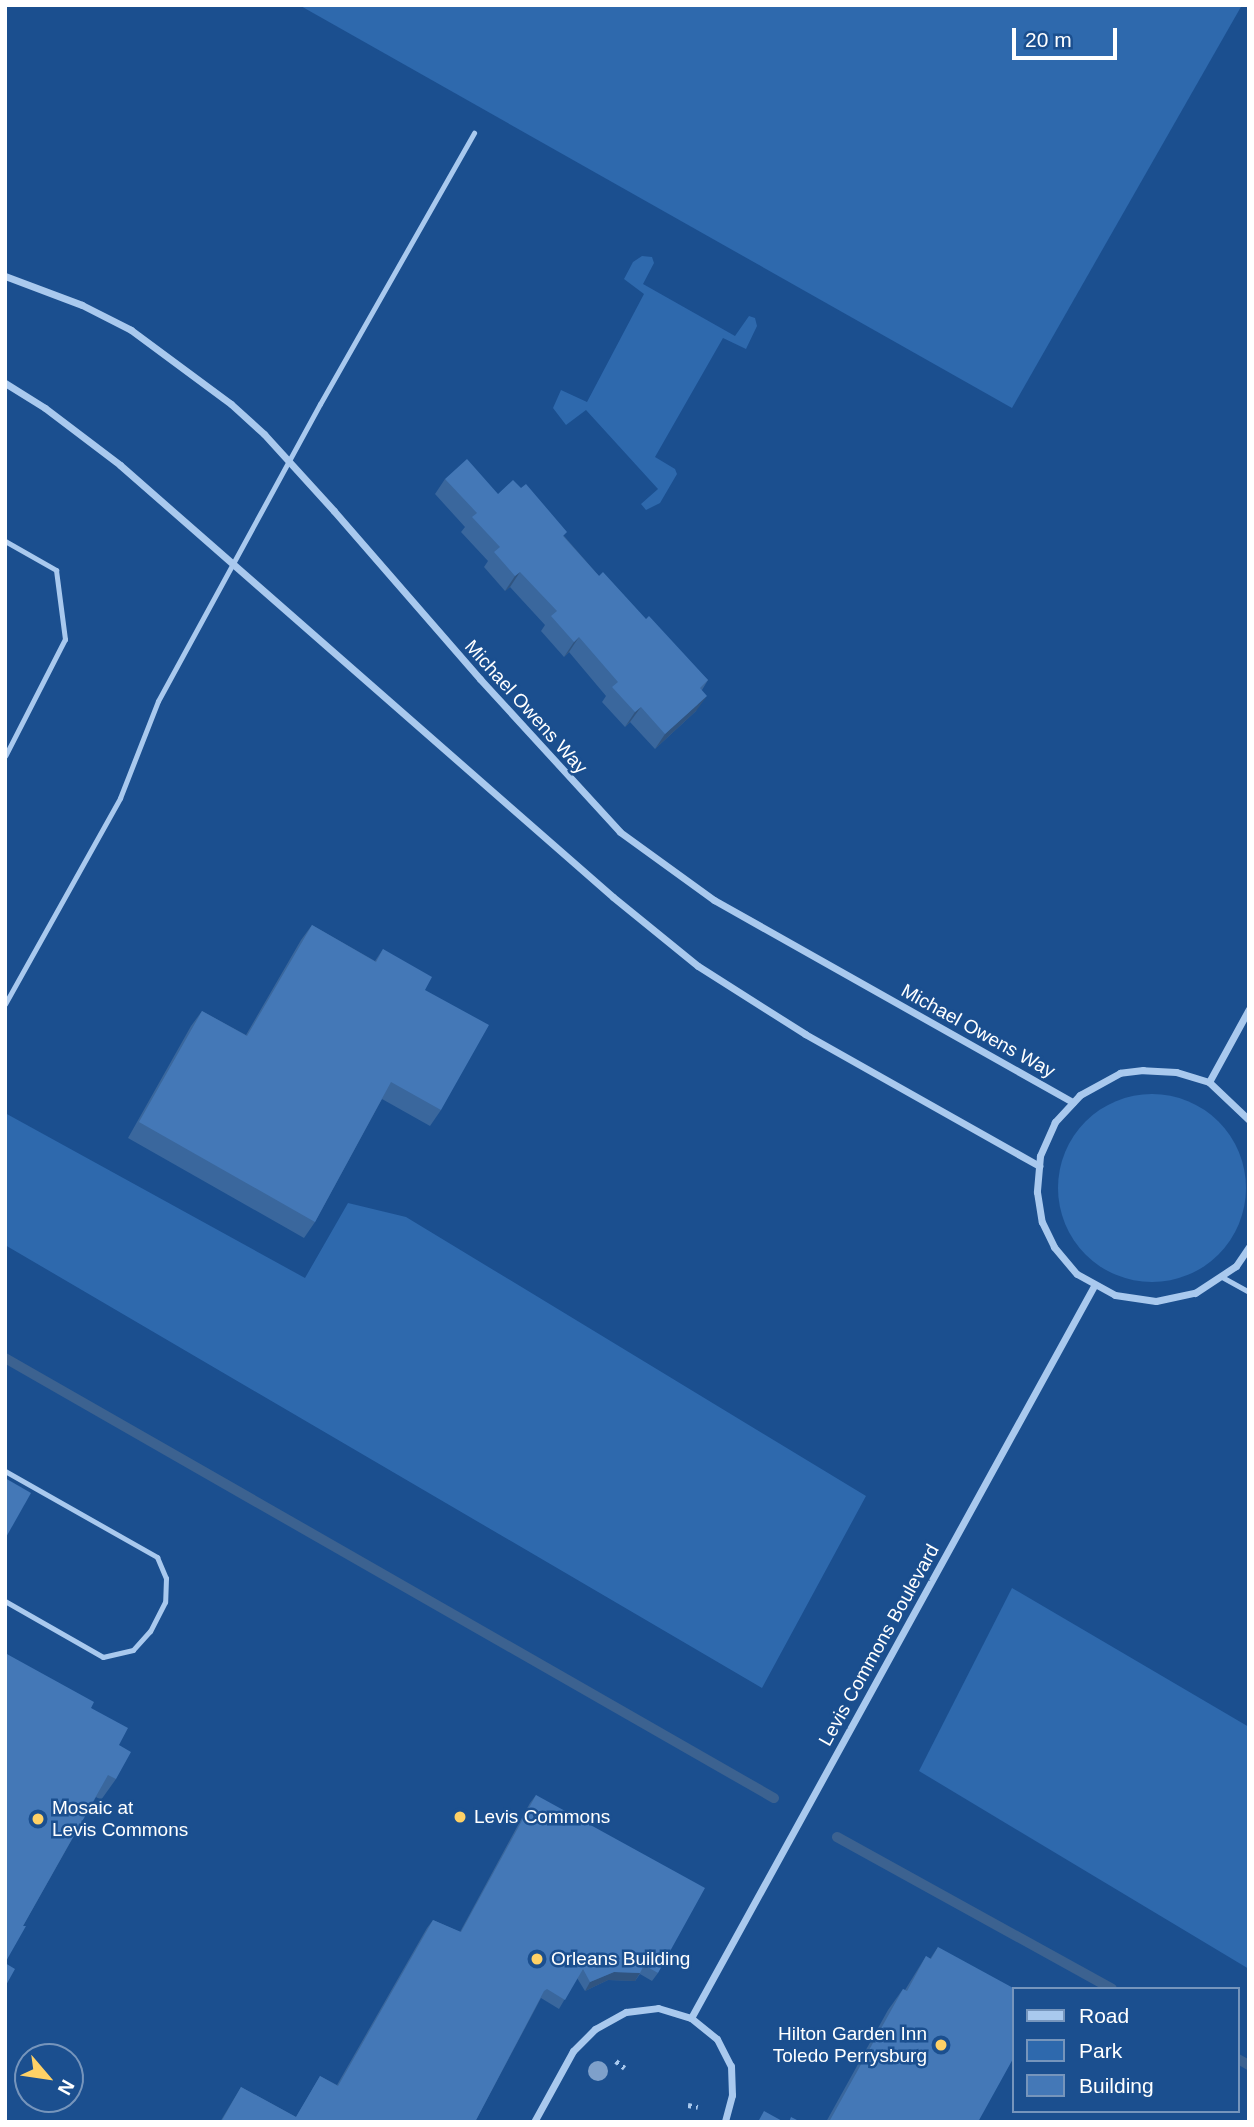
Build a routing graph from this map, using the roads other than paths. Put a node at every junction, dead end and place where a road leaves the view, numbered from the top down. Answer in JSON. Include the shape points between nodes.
{"nodes":[{"id":1,"x":474,"y":133,"type":"dead end"},
{"id":2,"x":5,"y":276,"type":"edge"},
{"id":3,"x":5,"y":383,"type":"edge"},
{"id":4,"x":289,"y":461,"type":"junction"},
{"id":5,"x":5,"y":541,"type":"edge"},
{"id":6,"x":233,"y":563,"type":"junction"},
{"id":7,"x":5,"y":756,"type":"edge"},
{"id":8,"x":5,"y":1004,"type":"edge"},
{"id":9,"x":1249,"y":1009,"type":"edge"},
{"id":10,"x":1209,"y":1082,"type":"junction"},
{"id":11,"x":1073,"y":1102,"type":"junction"},
{"id":12,"x":1249,"y":1120,"type":"edge"},
{"id":13,"x":1039,"y":1166,"type":"junction"},
{"id":14,"x":1249,"y":1247,"type":"edge"},
{"id":15,"x":1222,"y":1277,"type":"junction"},
{"id":16,"x":1094,"y":1286,"type":"junction"},
{"id":17,"x":1249,"y":1292,"type":"edge"},
{"id":18,"x":5,"y":1471,"type":"edge"},
{"id":19,"x":5,"y":1601,"type":"edge"},
{"id":20,"x":691,"y":2018,"type":"junction"},
{"id":21,"x":534,"y":2122,"type":"edge"},
{"id":22,"x":725,"y":2122,"type":"edge"}],
"edges":[{"from":1,"to":4,"type":"lane"},
{"from":2,"to":4,"type":"street","name":"Michael Owens Way","via":[[82,304],[131,330],[231,404]]},
{"from":3,"to":6,"type":"street","via":[[120,465]]},
{"from":4,"to":6,"type":"lane"},
{"from":4,"to":11,"type":"street","name":"Michael Owens Way","via":[[620,832],[714,900]]},
{"from":5,"to":7,"type":"lane","via":[[56,570],[65,639]]},
{"from":6,"to":8,"type":"lane","via":[[158,701],[120,798]]},
{"from":6,"to":13,"type":"street","via":[[613,897],[698,965],[805,1034]]},
{"from":9,"to":10,"type":"street"},
{"from":10,"to":11,"type":"street","via":[[1176,1072],[1120,1073]]},
{"from":10,"to":12,"type":"street"},
{"from":11,"to":13,"type":"street","via":[[1045,1139]]},
{"from":13,"to":16,"type":"street","via":[[1042,1222],[1054,1247]]},
{"from":14,"to":15,"type":"street"},
{"from":15,"to":16,"type":"street","via":[[1195,1293],[1156,1301],[1115,1295]]},
{"from":15,"to":17,"type":"lane"},
{"from":16,"to":20,"type":"street","name":"Levis Commons Boulevard"},
{"from":18,"to":19,"type":"lane","via":[[157,1557],[166,1577],[165,1602],[150,1631],[133,1650],[103,1657]]},
{"from":20,"to":21,"type":"street","via":[[658,2008],[637,2010],[595,2029],[573,2051]]},
{"from":20,"to":22,"type":"street","via":[[718,2039],[731,2066],[732,2095]]}]}
